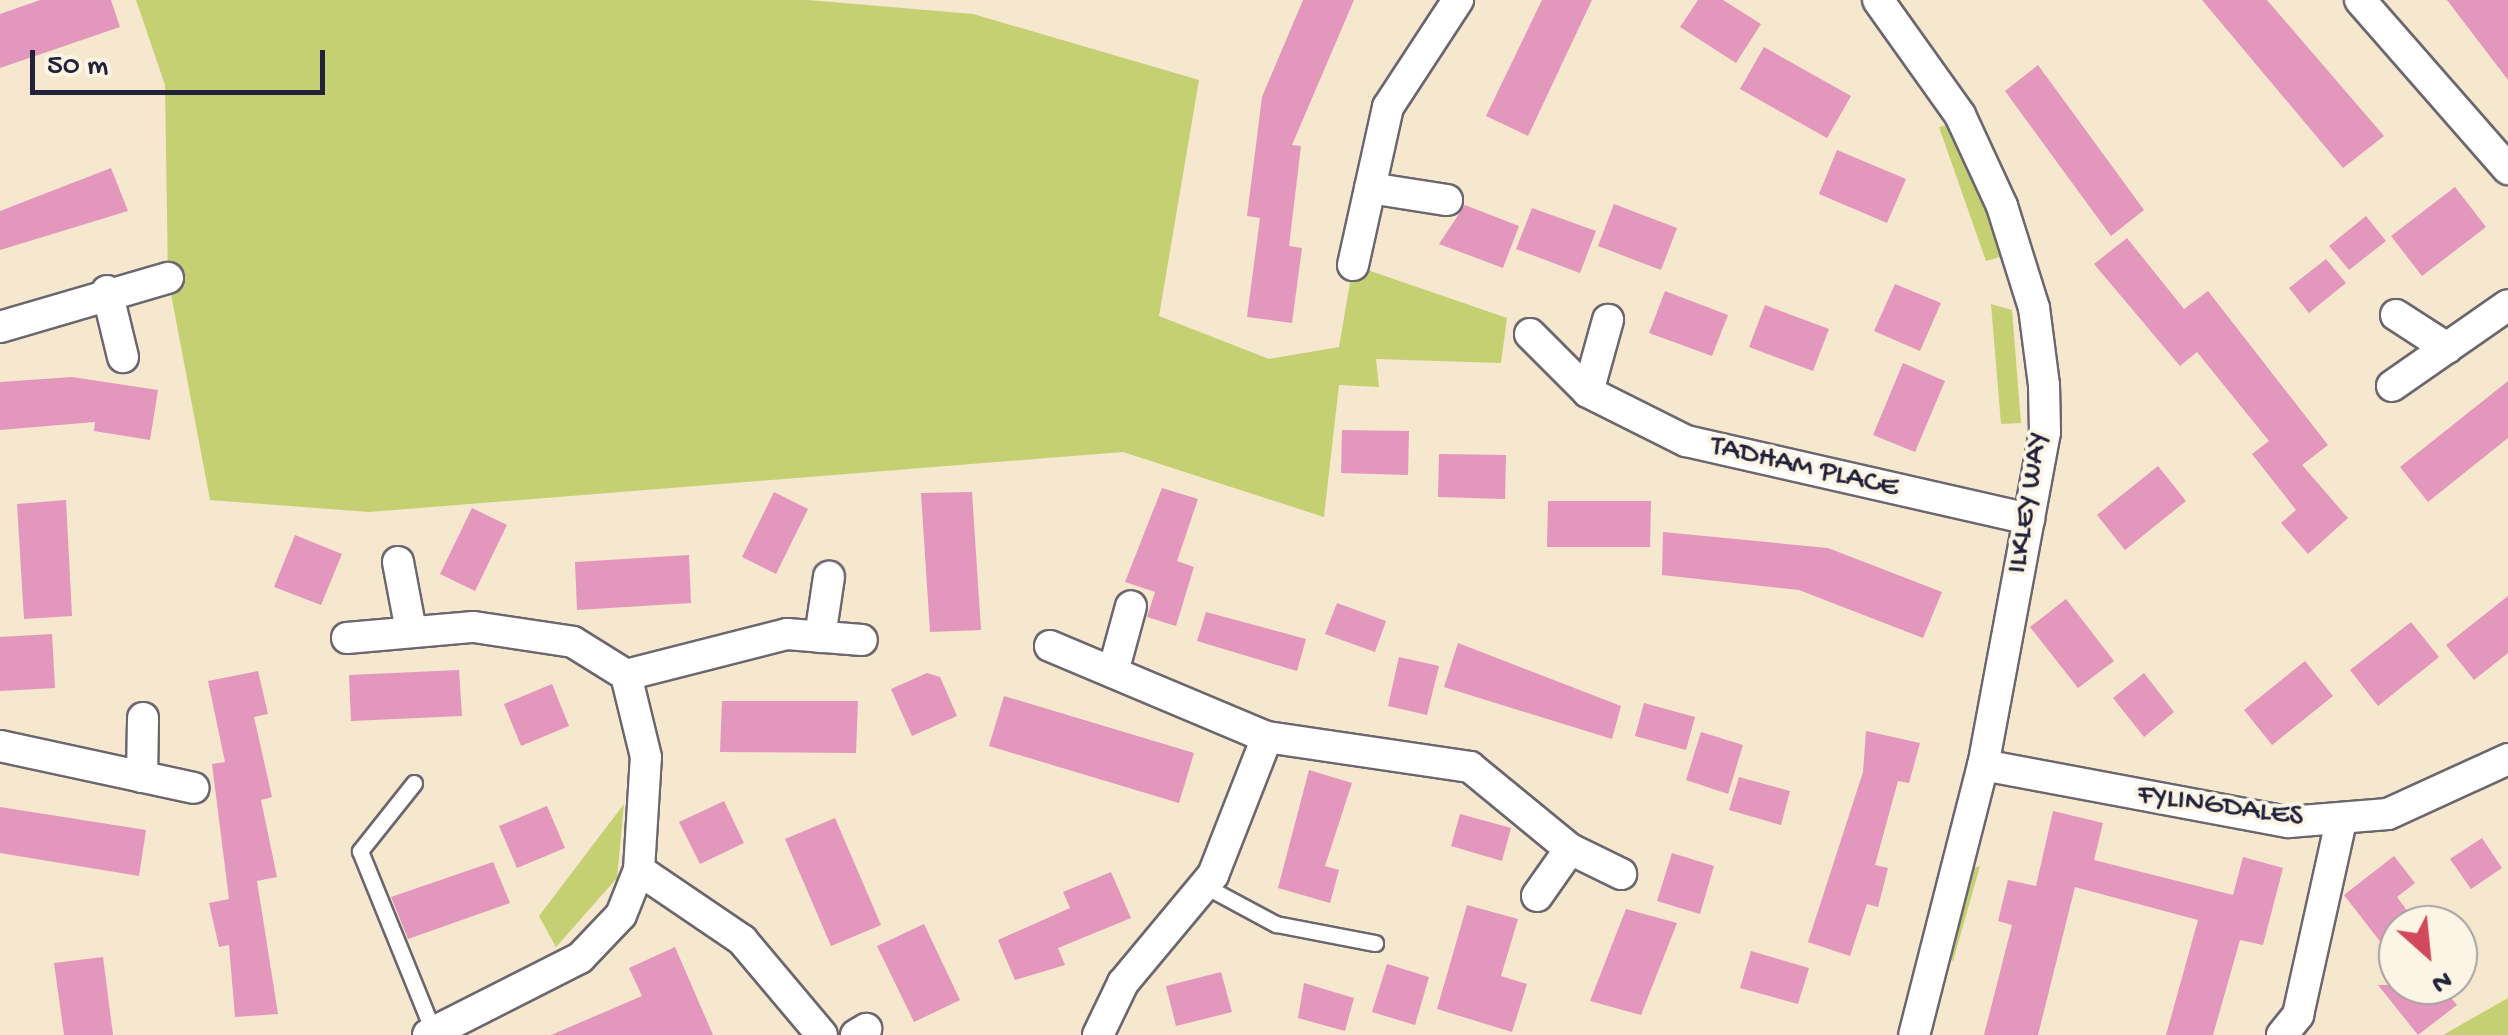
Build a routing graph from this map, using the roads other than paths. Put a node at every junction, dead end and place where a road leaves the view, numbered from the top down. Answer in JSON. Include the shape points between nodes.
{"nodes":[{"id":1,"x":1458,"y":0,"type":"edge"},
{"id":2,"x":1878,"y":0,"type":"edge"},
{"id":3,"x":2360,"y":0,"type":"edge"},
{"id":4,"x":2508,"y":170,"type":"edge"},
{"id":5,"x":1370,"y":188,"type":"junction"},
{"id":6,"x":1447,"y":200,"type":"dead end"},
{"id":7,"x":1354,"y":265,"type":"dead end"},
{"id":8,"x":168,"y":278,"type":"dead end"},
{"id":9,"x":106,"y":291,"type":"junction"},
{"id":10,"x":2508,"y":305,"type":"edge"},
{"id":11,"x":2396,"y":314,"type":"dead end"},
{"id":12,"x":1608,"y":320,"type":"dead end"},
{"id":13,"x":0,"y":327,"type":"edge"},
{"id":14,"x":1530,"y":334,"type":"dead end"},
{"id":15,"x":2447,"y":348,"type":"junction"},
{"id":16,"x":123,"y":357,"type":"dead end"},
{"id":17,"x":2392,"y":386,"type":"dead end"},
{"id":18,"x":1588,"y":392,"type":"junction"},
{"id":19,"x":2029,"y":519,"type":"junction"},
{"id":20,"x":398,"y":562,"type":"dead end"},
{"id":21,"x":829,"y":577,"type":"dead end"},
{"id":22,"x":1131,"y":606,"type":"dead end"},
{"id":23,"x":411,"y":631,"type":"junction"},
{"id":24,"x":820,"y":637,"type":"junction"},
{"id":25,"x":348,"y":638,"type":"dead end"},
{"id":26,"x":862,"y":640,"type":"dead end"},
{"id":27,"x":1050,"y":646,"type":"dead end"},
{"id":28,"x":1113,"y":672,"type":"junction"},
{"id":29,"x":626,"y":675,"type":"junction"},
{"id":30,"x":143,"y":718,"type":"dead end"},
{"id":31,"x":1267,"y":737,"type":"junction"},
{"id":32,"x":0,"y":746,"type":"edge"},
{"id":33,"x":2508,"y":759,"type":"edge"},
{"id":34,"x":1982,"y":765,"type":"junction"},
{"id":35,"x":142,"y":777,"type":"junction"},
{"id":36,"x":414,"y":783,"type":"dead end"},
{"id":37,"x":194,"y":788,"type":"dead end"},
{"id":38,"x":2341,"y":821,"type":"junction"},
{"id":39,"x":1570,"y":849,"type":"junction"},
{"id":40,"x":639,"y":870,"type":"junction"},
{"id":41,"x":1621,"y":874,"type":"dead end"},
{"id":42,"x":1205,"y":886,"type":"junction"},
{"id":43,"x":1537,"y":896,"type":"dead end"},
{"id":44,"x":1375,"y":943,"type":"dead end"},
{"id":45,"x":431,"y":1034,"type":"edge"},
{"id":46,"x":2287,"y":1034,"type":"edge"},
{"id":47,"x":822,"y":1035,"type":"edge"},
{"id":48,"x":1098,"y":1035,"type":"edge"},
{"id":49,"x":1914,"y":1035,"type":"edge"}],
"edges":[{"from":1,"to":5,"type":"street","via":[[1388,107]]},
{"from":2,"to":19,"type":"street","name":"ILKLEY WAY","via":[[1960,116],[2024,266],[2044,385]]},
{"from":3,"to":4,"type":"street"},
{"from":5,"to":6,"type":"street"},
{"from":5,"to":7,"type":"street"},
{"from":8,"to":9,"type":"street"},
{"from":9,"to":13,"type":"street"},
{"from":9,"to":16,"type":"street"},
{"from":10,"to":15,"type":"street"},
{"from":11,"to":15,"type":"street"},
{"from":12,"to":18,"type":"street"},
{"from":14,"to":18,"type":"street","name":"TADHAM PLACE"},
{"from":15,"to":17,"type":"street"},
{"from":18,"to":19,"type":"street","name":"TADHAM PLACE","via":[[1727,456]]},
{"from":19,"to":34,"type":"street","name":"ILKLEY WAY"},
{"from":20,"to":23,"type":"street"},
{"from":21,"to":24,"type":"street"},
{"from":22,"to":28,"type":"street"},
{"from":23,"to":25,"type":"street"},
{"from":23,"to":29,"type":"street","via":[[474,627],[573,642]]},
{"from":24,"to":26,"type":"street"},
{"from":24,"to":29,"type":"street","via":[[719,645]]},
{"from":27,"to":28,"type":"street"},
{"from":28,"to":31,"type":"street"},
{"from":29,"to":40,"type":"street","via":[[646,757]]},
{"from":30,"to":35,"type":"street"},
{"from":31,"to":39,"type":"street","via":[[1470,767]]},
{"from":31,"to":42,"type":"street","via":[[1238,830]]},
{"from":32,"to":35,"type":"street"},
{"from":33,"to":38,"type":"street","name":"FYLINGDALES","via":[[2444,794]]},
{"from":34,"to":38,"type":"street","name":"FYLINGDALES","via":[[2233,816]]},
{"from":34,"to":49,"type":"street","name":"ILKLEY WAY"},
{"from":35,"to":37,"type":"street"},
{"from":36,"to":45,"type":"lane","via":[[360,851]]},
{"from":38,"to":46,"type":"street"},
{"from":39,"to":41,"type":"street"},
{"from":39,"to":43,"type":"street"},
{"from":40,"to":45,"type":"street","via":[[622,915],[580,958]]},
{"from":40,"to":47,"type":"street","via":[[742,940]]},
{"from":42,"to":44,"type":"lane","via":[[1276,924]]},
{"from":42,"to":48,"type":"street","via":[[1123,983]]}]}
